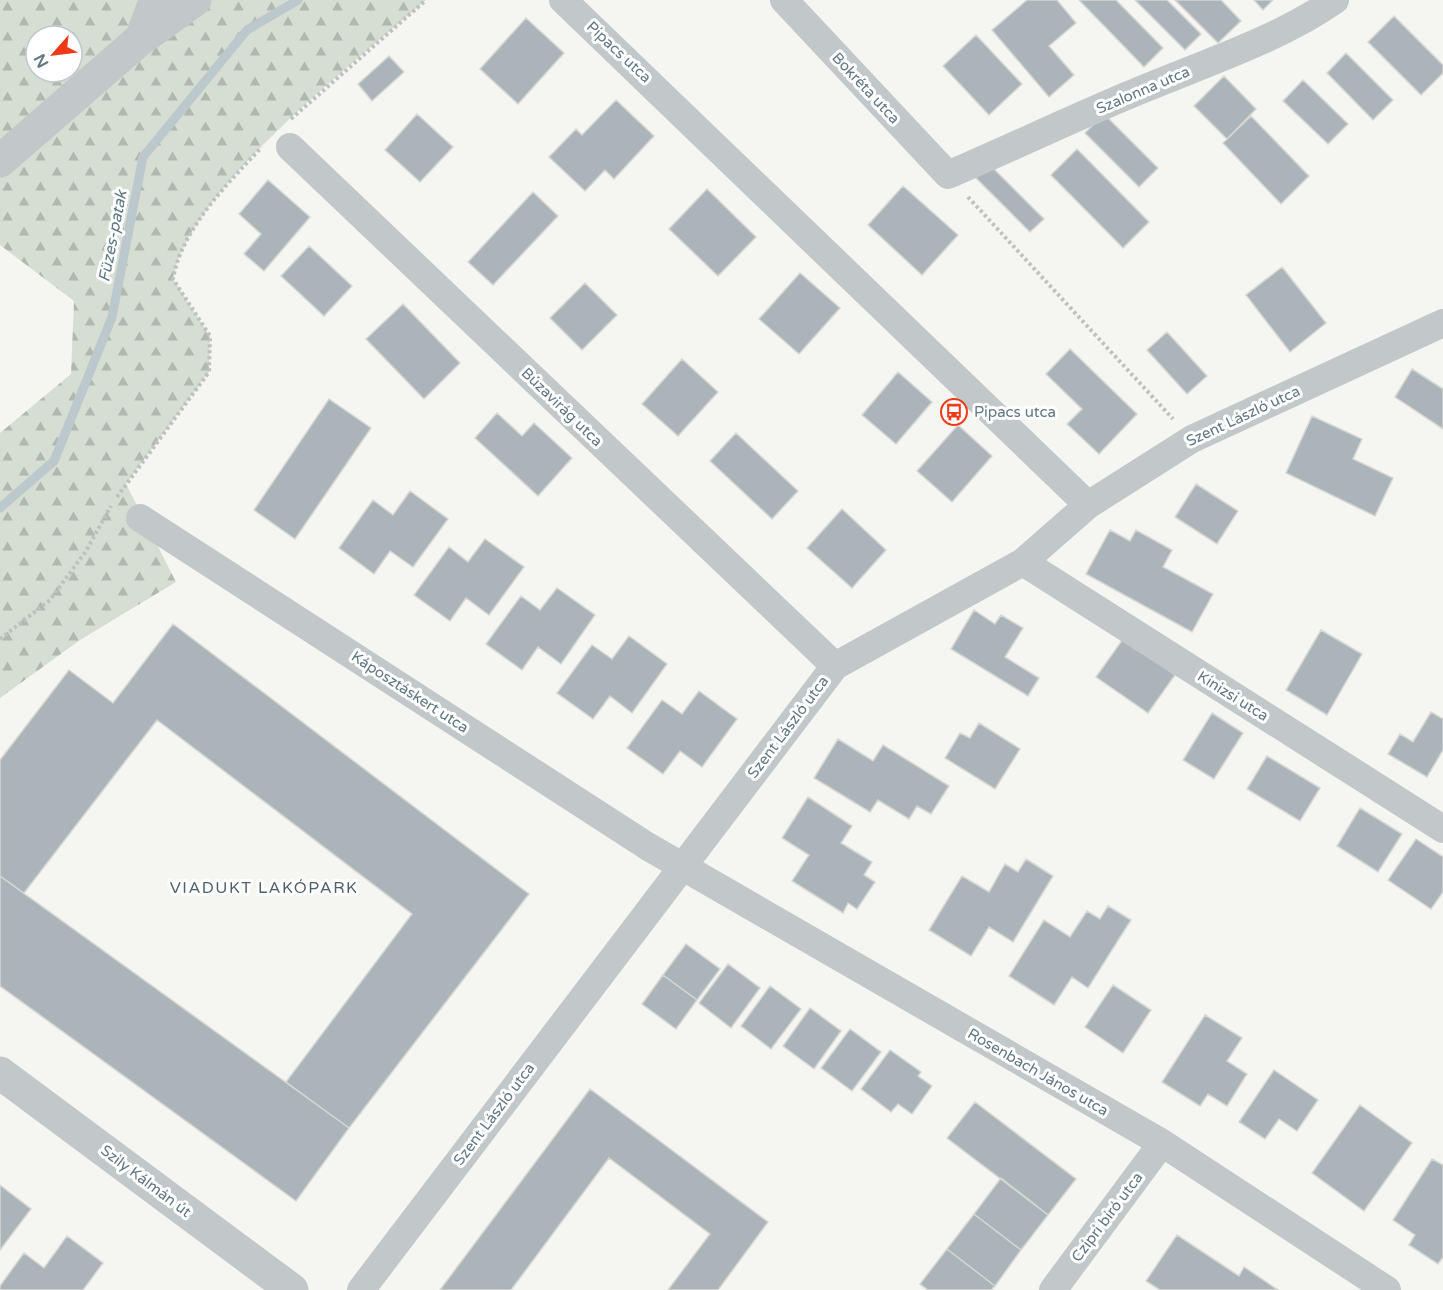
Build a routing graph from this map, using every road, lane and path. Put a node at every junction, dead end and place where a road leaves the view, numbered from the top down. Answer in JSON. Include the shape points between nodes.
{"nodes":[{"id":1,"x":153,"y":0,"type":"edge"},
{"id":2,"x":195,"y":0,"type":"edge"},
{"id":3,"x":426,"y":0,"type":"edge"},
{"id":4,"x":563,"y":0,"type":"edge"},
{"id":5,"x":784,"y":0,"type":"edge"},
{"id":6,"x":1335,"y":0,"type":"edge"},
{"id":7,"x":137,"y":42,"type":"junction"},
{"id":8,"x":281,"y":137,"type":"junction"},
{"id":9,"x":0,"y":161,"type":"edge"},
{"id":10,"x":948,"y":176,"type":"junction"},
{"id":11,"x":1443,"y":323,"type":"edge"},
{"id":12,"x":1192,"y":439,"type":"junction"},
{"id":13,"x":1088,"y":505,"type":"junction"},
{"id":14,"x":140,"y":518,"type":"dead end"},
{"id":15,"x":1023,"y":562,"type":"junction"},
{"id":16,"x":0,"y":639,"type":"edge"},
{"id":17,"x":835,"y":666,"type":"junction"},
{"id":18,"x":1443,"y":829,"type":"edge"},
{"id":19,"x":681,"y":867,"type":"junction"},
{"id":20,"x":0,"y":1073,"type":"edge"},
{"id":21,"x":1162,"y":1143,"type":"junction"},
{"id":22,"x":292,"y":1290,"type":"edge"},
{"id":23,"x":361,"y":1290,"type":"edge"},
{"id":24,"x":1053,"y":1290,"type":"edge"},
{"id":25,"x":1387,"y":1290,"type":"edge"}],
"edges":[{"from":1,"to":7,"type":"street"},
{"from":2,"to":7,"type":"street"},
{"from":3,"to":8,"type":"path"},
{"from":4,"to":13,"type":"street","name":"Pipacs utca"},
{"from":5,"to":10,"type":"street","name":"Bokréta utca"},
{"from":6,"to":10,"type":"street","name":"Szalonna utca","via":[[1206,64]]},
{"from":7,"to":9,"type":"street"},
{"from":8,"to":16,"type":"path","via":[[215,197],[176,261],[173,279],[210,336],[209,372],[116,498],[86,551],[50,600]]},
{"from":8,"to":17,"type":"street","name":"Búzavirág utca"},
{"from":10,"to":12,"type":"path"},
{"from":11,"to":12,"type":"street","name":"Szent László utca"},
{"from":12,"to":13,"type":"street","name":"Szent László utca"},
{"from":13,"to":15,"type":"street","name":"Szent László utca"},
{"from":14,"to":19,"type":"street","name":"Káposztáskert utca"},
{"from":15,"to":17,"type":"street","name":"Szent László utca"},
{"from":15,"to":18,"type":"street","name":"Kinizsi utca"},
{"from":17,"to":19,"type":"street","name":"Szent László utca"},
{"from":19,"to":21,"type":"street","name":"Rosenbach János utca"},
{"from":19,"to":23,"type":"street","name":"Szent László utca"},
{"from":20,"to":22,"type":"street","name":"Szily Kálmán út"},
{"from":21,"to":24,"type":"street","name":"Czipri bíró utca"},
{"from":21,"to":25,"type":"street","name":"Rosenbach János utca"}]}
